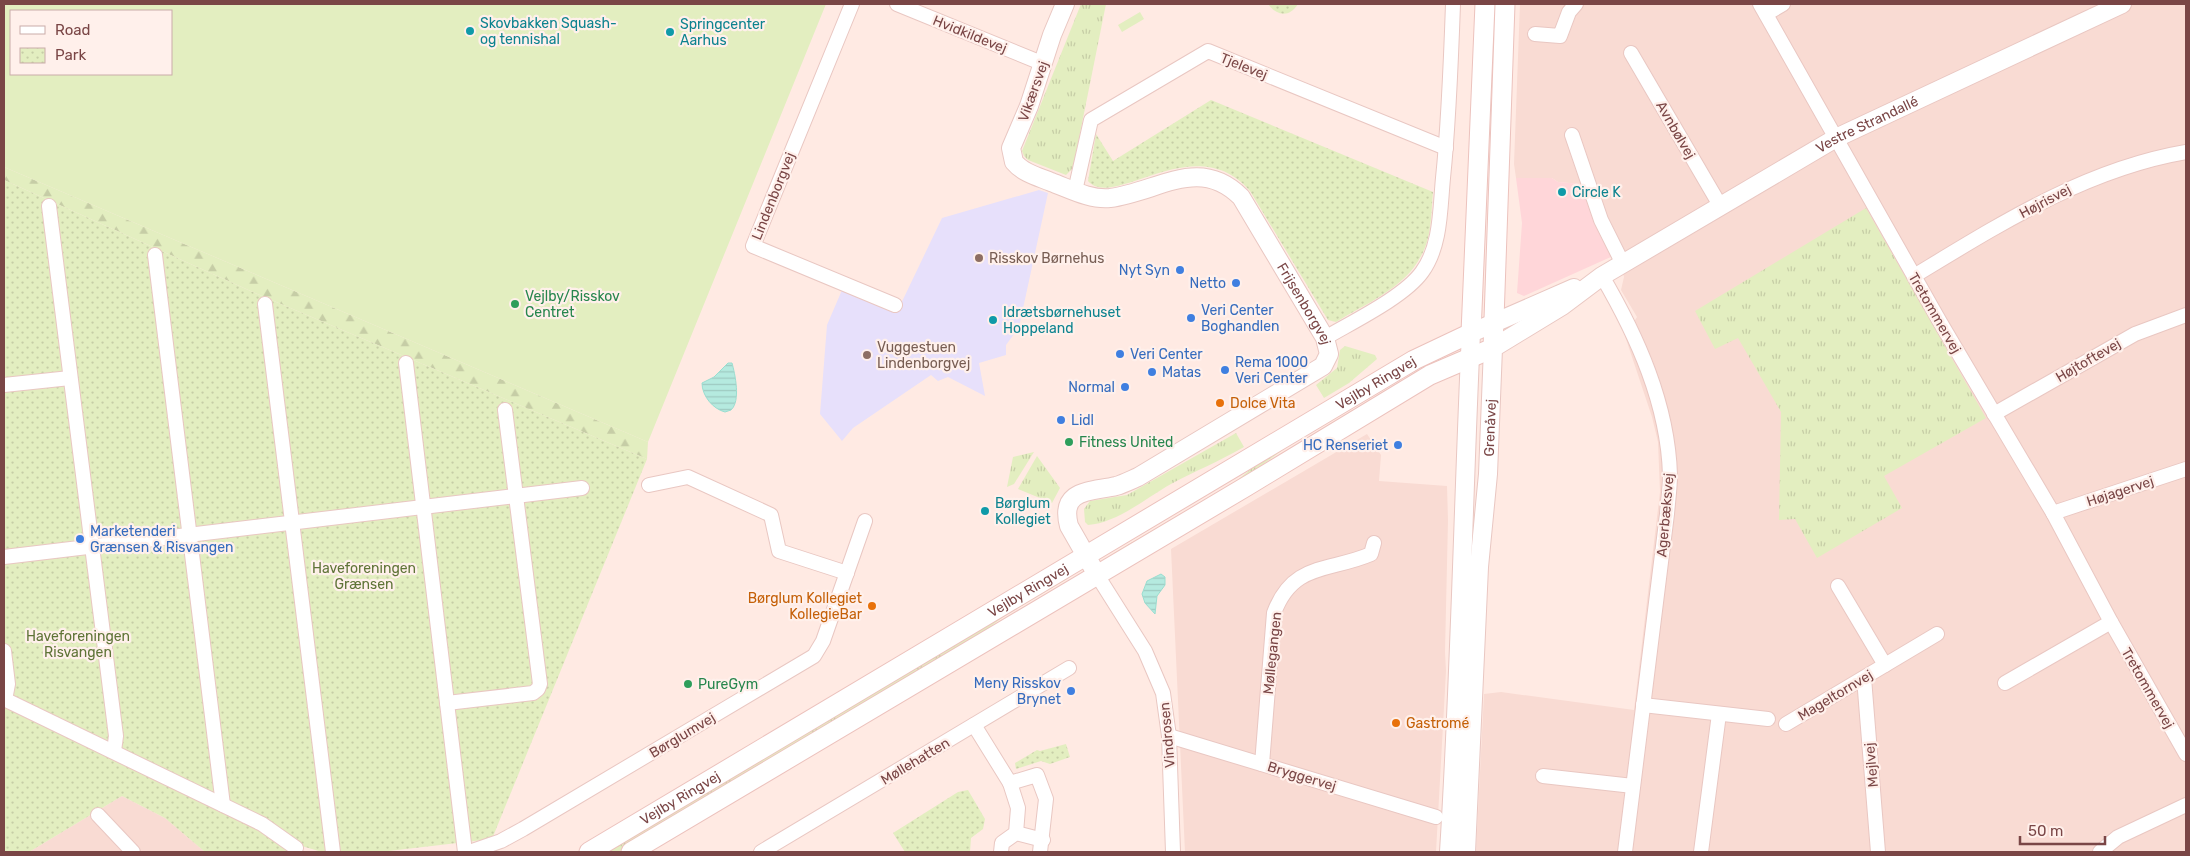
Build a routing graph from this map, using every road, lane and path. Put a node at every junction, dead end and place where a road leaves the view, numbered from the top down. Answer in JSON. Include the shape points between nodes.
{"nodes":[{"id":1,"x":852,"y":4,"type":"edge"},
{"id":2,"x":897,"y":4,"type":"edge"},
{"id":3,"x":1065,"y":4,"type":"edge"},
{"id":4,"x":1453,"y":4,"type":"edge"},
{"id":5,"x":1485,"y":4,"type":"edge"},
{"id":6,"x":1506,"y":4,"type":"edge"},
{"id":7,"x":1576,"y":4,"type":"edge"},
{"id":8,"x":1783,"y":4,"type":"edge"},
{"id":9,"x":2122,"y":4,"type":"edge"},
{"id":10,"x":1763,"y":9,"type":"edge"},
{"id":11,"x":1535,"y":34,"type":"dead end"},
{"id":12,"x":1631,"y":53,"type":"dead end"},
{"id":13,"x":1044,"y":64,"type":"junction"},
{"id":14,"x":1572,"y":135,"type":"dead end"},
{"id":15,"x":1836,"y":138,"type":"junction"},
{"id":16,"x":1446,"y":148,"type":"junction"},
{"id":17,"x":2186,"y":152,"type":"edge"},
{"id":18,"x":1027,"y":172,"type":"joint"},
{"id":19,"x":1075,"y":191,"type":"junction"},
{"id":20,"x":49,"y":206,"type":"dead end"},
{"id":21,"x":1721,"y":206,"type":"junction"},
{"id":22,"x":154,"y":255,"type":"dead end"},
{"id":23,"x":1623,"y":264,"type":"junction"},
{"id":24,"x":1602,"y":276,"type":"junction"},
{"id":25,"x":1914,"y":276,"type":"junction"},
{"id":26,"x":265,"y":304,"type":"dead end"},
{"id":27,"x":895,"y":305,"type":"dead end"},
{"id":28,"x":2186,"y":315,"type":"edge"},
{"id":29,"x":1494,"y":323,"type":"junction"},
{"id":30,"x":1471,"y":333,"type":"junction"},
{"id":31,"x":1325,"y":338,"type":"junction"},
{"id":32,"x":1493,"y":348,"type":"junction"},
{"id":33,"x":1470,"y":358,"type":"junction"},
{"id":34,"x":406,"y":363,"type":"dead end"},
{"id":35,"x":70,"y":378,"type":"junction"},
{"id":36,"x":4,"y":384,"type":"edge"},
{"id":37,"x":505,"y":410,"type":"dead end"},
{"id":38,"x":1994,"y":414,"type":"junction"},
{"id":39,"x":2186,"y":469,"type":"edge"},
{"id":40,"x":649,"y":484,"type":"dead end"},
{"id":41,"x":582,"y":488,"type":"dead end"},
{"id":42,"x":516,"y":496,"type":"junction"},
{"id":43,"x":423,"y":508,"type":"junction"},
{"id":44,"x":2053,"y":513,"type":"junction"},
{"id":45,"x":865,"y":521,"type":"dead end"},
{"id":46,"x":293,"y":524,"type":"junction"},
{"id":47,"x":190,"y":536,"type":"junction"},
{"id":48,"x":1374,"y":542,"type":"dead end"},
{"id":49,"x":91,"y":547,"type":"junction"},
{"id":50,"x":1086,"y":556,"type":"junction"},
{"id":51,"x":4,"y":557,"type":"edge"},
{"id":52,"x":847,"y":573,"type":"junction"},
{"id":53,"x":1097,"y":575,"type":"junction"},
{"id":54,"x":1838,"y":586,"type":"dead end"},
{"id":55,"x":2111,"y":622,"type":"junction"},
{"id":56,"x":1937,"y":634,"type":"dead end"},
{"id":57,"x":4,"y":651,"type":"edge"},
{"id":58,"x":1885,"y":665,"type":"junction"},
{"id":59,"x":1069,"y":668,"type":"dead end"},
{"id":60,"x":1864,"y":678,"type":"junction"},
{"id":61,"x":2005,"y":683,"type":"dead end"},
{"id":62,"x":4,"y":699,"type":"edge"},
{"id":63,"x":447,"y":703,"type":"junction"},
{"id":64,"x":1643,"y":705,"type":"junction"},
{"id":65,"x":1719,"y":714,"type":"junction"},
{"id":66,"x":1768,"y":719,"type":"dead end"},
{"id":67,"x":1786,"y":724,"type":"dead end"},
{"id":68,"x":974,"y":726,"type":"junction"},
{"id":69,"x":1169,"y":736,"type":"junction"},
{"id":70,"x":114,"y":751,"type":"junction"},
{"id":71,"x":2186,"y":754,"type":"edge"},
{"id":72,"x":1262,"y":764,"type":"junction"},
{"id":73,"x":1543,"y":776,"type":"dead end"},
{"id":74,"x":1010,"y":783,"type":"junction"},
{"id":75,"x":1633,"y":786,"type":"junction"},
{"id":76,"x":223,"y":805,"type":"junction"},
{"id":77,"x":2186,"y":805,"type":"edge"},
{"id":78,"x":98,"y":815,"type":"dead end"},
{"id":79,"x":1436,"y":817,"type":"dead end"},
{"id":80,"x":1016,"y":834,"type":"junction"},
{"id":81,"x":1041,"y":846,"type":"edge"},
{"id":82,"x":296,"y":848,"type":"dead end"},
{"id":83,"x":133,"y":852,"type":"edge"},
{"id":84,"x":333,"y":852,"type":"edge"},
{"id":85,"x":465,"y":852,"type":"edge"},
{"id":86,"x":469,"y":852,"type":"edge"},
{"id":87,"x":589,"y":852,"type":"edge"},
{"id":88,"x":631,"y":852,"type":"edge"},
{"id":89,"x":761,"y":852,"type":"edge"},
{"id":90,"x":1001,"y":852,"type":"edge"},
{"id":91,"x":1173,"y":852,"type":"edge"},
{"id":92,"x":1449,"y":852,"type":"edge"},
{"id":93,"x":1466,"y":852,"type":"edge"},
{"id":94,"x":1624,"y":852,"type":"edge"},
{"id":95,"x":1701,"y":852,"type":"edge"},
{"id":96,"x":1878,"y":852,"type":"edge"},
{"id":97,"x":2100,"y":852,"type":"edge"}],
"edges":[{"from":1,"to":27,"type":"street","name":"Lindenborgvej","via":[[753,246]]},
{"from":2,"to":13,"type":"street","name":"Hvidkildevej"},
{"from":3,"to":13,"type":"street","name":"Vikærsvej"},
{"from":4,"to":16,"type":"street"},
{"from":5,"to":30,"type":"main road","name":"Grenåvej"},
{"from":6,"to":29,"type":"main road","name":"Grenåvej"},
{"from":7,"to":11,"type":"street","via":[[1569,12],[1560,36]]},
{"from":8,"to":10,"type":"street"},
{"from":9,"to":15,"type":"street","name":"Vestre Strandallé"},
{"from":10,"to":15,"type":"street","name":"Tretommervej"},
{"from":12,"to":21,"type":"street","name":"Avnbølvej"},
{"from":13,"to":18,"type":"street","name":"Vikærsvej","via":[[1012,148],[1014,162]]},
{"from":14,"to":23,"type":"street","via":[[1601,220]]},
{"from":15,"to":21,"type":"street","name":"Vestre Strandallé"},
{"from":15,"to":25,"type":"street","name":"Tretommervej"},
{"from":16,"to":19,"type":"street","name":"Tjelevej","via":[[1208,51],[1091,120]]},
{"from":16,"to":31,"type":"street","via":[[1437,232],[1432,256],[1421,274],[1399,293]]},
{"from":17,"to":25,"type":"street","name":"Højrisvej","via":[[2136,163],[2087,180],[2047,199]]},
{"from":18,"to":19,"type":"street","name":"Frijsenborgvej"},
{"from":19,"to":31,"type":"street","name":"Frijsenborgvej","via":[[1094,198],[1109,198],[1190,177],[1223,182],[1240,197]]},
{"from":20,"to":35,"type":"street"},
{"from":21,"to":23,"type":"street","name":"Vestre Strandallé"},
{"from":22,"to":47,"type":"street"},
{"from":23,"to":24,"type":"street","name":"Vestre Strandallé"},
{"from":24,"to":29,"type":"street","name":"Vestre Strandallé"},
{"from":24,"to":32,"type":"street","name":"Vestre Strandallé","via":[[1562,306]]},
{"from":24,"to":64,"type":"street","name":"Agerbæksvej","via":[[1638,344],[1658,403],[1670,475]]},
{"from":25,"to":38,"type":"street","name":"Tretommervej"},
{"from":26,"to":46,"type":"street"},
{"from":28,"to":38,"type":"street","name":"Højtoftevej","via":[[2135,334]]},
{"from":29,"to":30,"type":"street","name":"Vestre Strandallé"},
{"from":29,"to":32,"type":"main road","name":"Grenåvej"},
{"from":30,"to":33,"type":"street","name":"Grenåvej"},
{"from":30,"to":50,"type":"main road","name":"Vejlby Ringvej","via":[[1414,360]]},
{"from":31,"to":50,"type":"street","name":"Frijsenborgvej","via":[[1329,354],[1318,369],[1138,477],[1118,486],[1081,492],[1074,498],[1068,506],[1066,518]]},
{"from":32,"to":33,"type":"main road","name":"Vejlby Ringvej"},
{"from":32,"to":93,"type":"street","name":"Grenåvej"},
{"from":33,"to":53,"type":"main road","name":"Vejlby Ringvej","via":[[1430,375]]},
{"from":33,"to":92,"type":"street","name":"Grenåvej"},
{"from":34,"to":43,"type":"street"},
{"from":35,"to":36,"type":"street"},
{"from":35,"to":49,"type":"street"},
{"from":37,"to":42,"type":"street"},
{"from":38,"to":44,"type":"street","name":"Tretommervej"},
{"from":39,"to":44,"type":"street","name":"Højagervej"},
{"from":40,"to":52,"type":"street","via":[[688,477],[770,514],[779,551]]},
{"from":41,"to":42,"type":"street"},
{"from":42,"to":43,"type":"street"},
{"from":42,"to":63,"type":"street","via":[[540,684],[533,693]]},
{"from":43,"to":46,"type":"street"},
{"from":43,"to":63,"type":"street"},
{"from":44,"to":55,"type":"street","name":"Tretommervej"},
{"from":45,"to":52,"type":"street","name":"Børglumvej"},
{"from":46,"to":47,"type":"street"},
{"from":46,"to":84,"type":"street"},
{"from":47,"to":49,"type":"street"},
{"from":47,"to":76,"type":"street"},
{"from":48,"to":72,"type":"street","name":"Møllegangen","via":[[1371,554],[1307,574],[1292,582],[1279,598],[1274,613]]},
{"from":49,"to":51,"type":"street"},
{"from":49,"to":70,"type":"street","via":[[116,736]]},
{"from":50,"to":53,"type":"street","name":"Frijsenborgvej"},
{"from":50,"to":87,"type":"main road","name":"Vejlby Ringvej"},
{"from":52,"to":86,"type":"street","name":"Børglumvej","via":[[823,642],[814,656],[523,829],[488,847]]},
{"from":53,"to":69,"type":"street","name":"Vindrosen","via":[[1156,673],[1167,711]]},
{"from":53,"to":88,"type":"main road","name":"Vejlby Ringvej"},
{"from":54,"to":58,"type":"street","name":"Mageltornvej"},
{"from":55,"to":61,"type":"street"},
{"from":55,"to":71,"type":"street","name":"Tretommervej"},
{"from":56,"to":58,"type":"street","name":"Mageltornvej"},
{"from":57,"to":62,"type":"street","via":[[8,684]]},
{"from":58,"to":60,"type":"street","name":"Mageltornvej"},
{"from":59,"to":68,"type":"street","name":"Møllehatten"},
{"from":60,"to":67,"type":"street","name":"Mageltornvej"},
{"from":60,"to":96,"type":"street","name":"Mejlvej"},
{"from":62,"to":70,"type":"street"},
{"from":63,"to":85,"type":"street"},
{"from":64,"to":65,"type":"street"},
{"from":64,"to":75,"type":"street","name":"Agerbæksvej"},
{"from":65,"to":66,"type":"street"},
{"from":65,"to":95,"type":"street"},
{"from":68,"to":74,"type":"street"},
{"from":68,"to":89,"type":"street","name":"Møllehatten"},
{"from":69,"to":72,"type":"street","name":"Bryggervej"},
{"from":69,"to":91,"type":"street","name":"Vindrosen"},
{"from":70,"to":76,"type":"street"},
{"from":72,"to":79,"type":"street","name":"Bryggervej"},
{"from":73,"to":75,"type":"street"},
{"from":74,"to":80,"type":"street","via":[[1018,808]]},
{"from":74,"to":81,"type":"street","via":[[1037,775],[1046,799]]},
{"from":75,"to":94,"type":"street","name":"Agerbæksvej"},
{"from":76,"to":82,"type":"street","via":[[262,824]]},
{"from":77,"to":97,"type":"street","via":[[2123,835]]},
{"from":78,"to":83,"type":"street"},
{"from":80,"to":81,"type":"street"},
{"from":80,"to":90,"type":"street","via":[[1002,843]]}]}
